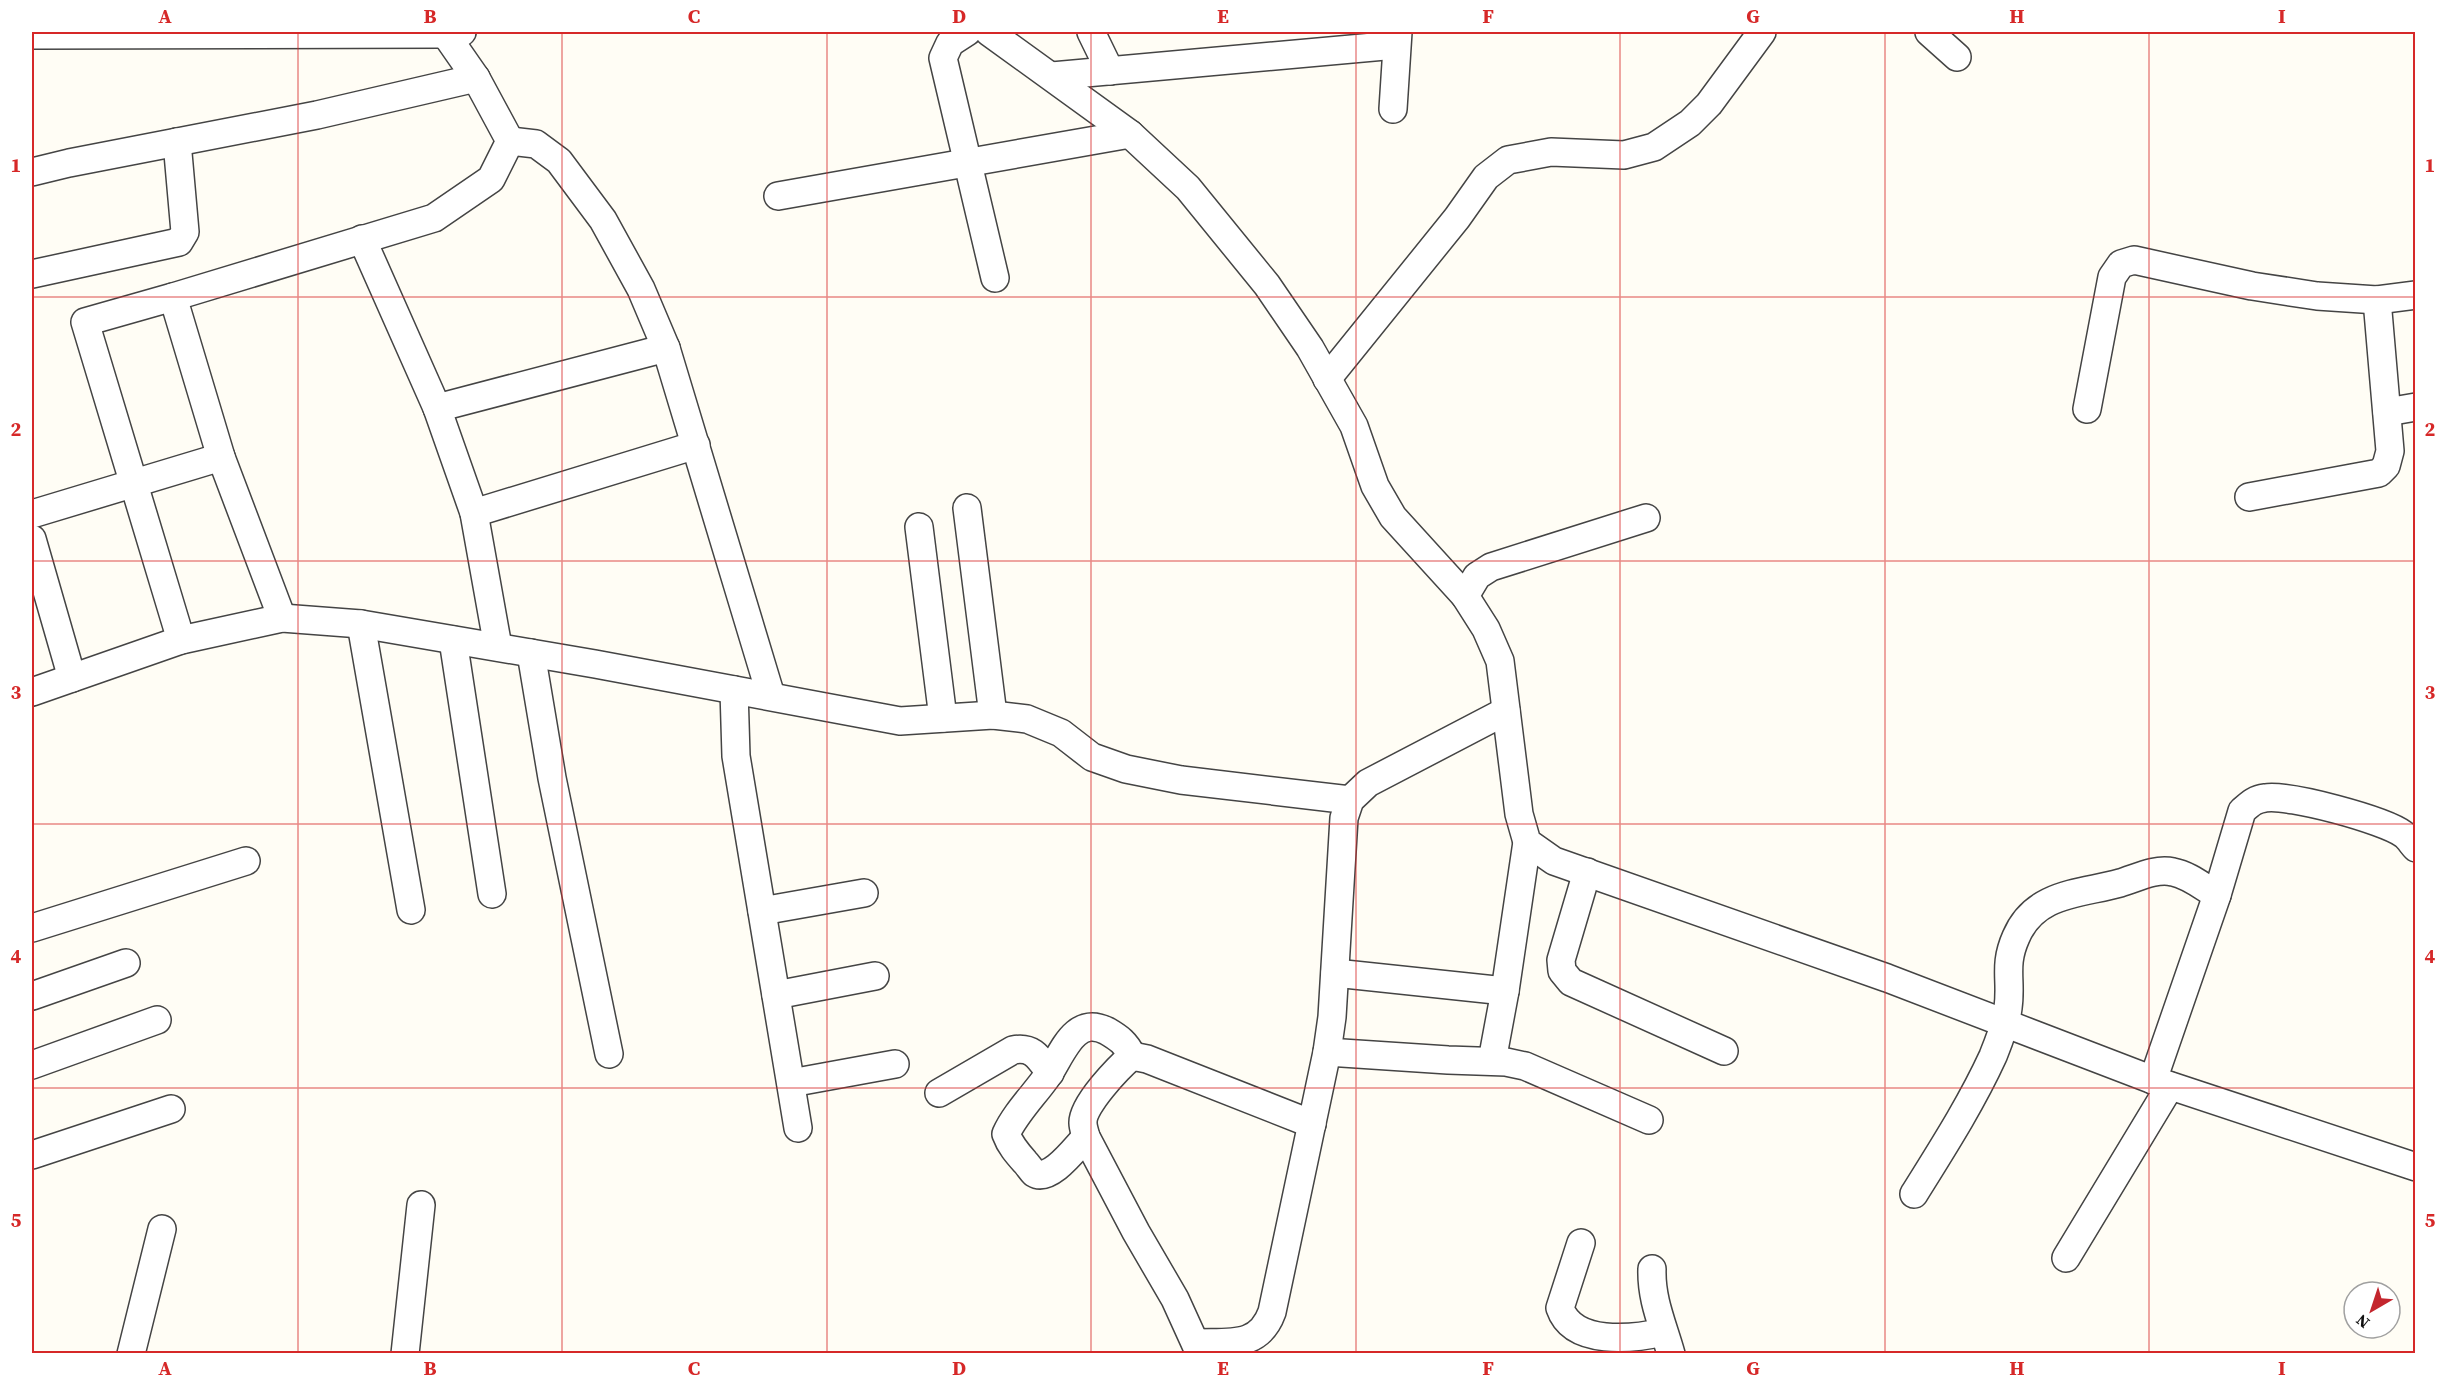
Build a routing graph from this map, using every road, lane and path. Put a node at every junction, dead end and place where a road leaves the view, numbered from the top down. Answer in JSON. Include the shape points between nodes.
{"nodes":[{"id":1,"x":450,"y":32,"type":"edge"},
{"id":2,"x":967,"y":32,"type":"edge"},
{"id":3,"x":989,"y":32,"type":"edge"},
{"id":4,"x":1091,"y":32,"type":"edge"},
{"id":5,"x":1762,"y":32,"type":"edge"},
{"id":6,"x":1929,"y":32,"type":"edge"},
{"id":7,"x":32,"y":35,"type":"edge"},
{"id":8,"x":1397,"y":38,"type":"edge"},
{"id":9,"x":1957,"y":57,"type":"dead end"},
{"id":10,"x":1110,"y":71,"type":"junction"},
{"id":11,"x":1053,"y":76,"type":"junction"},
{"id":12,"x":476,"y":78,"type":"junction"},
{"id":13,"x":1393,"y":109,"type":"dead end"},
{"id":14,"x":1130,"y":134,"type":"junction"},
{"id":15,"x":510,"y":141,"type":"junction"},
{"id":16,"x":177,"y":142,"type":"junction"},
{"id":17,"x":969,"y":162,"type":"junction"},
{"id":18,"x":32,"y":172,"type":"edge"},
{"id":19,"x":778,"y":196,"type":"dead end"},
{"id":20,"x":362,"y":239,"type":"junction"},
{"id":21,"x":32,"y":274,"type":"edge"},
{"id":22,"x":995,"y":278,"type":"dead end"},
{"id":23,"x":2415,"y":295,"type":"edge"},
{"id":24,"x":173,"y":297,"type":"junction"},
{"id":25,"x":2377,"y":300,"type":"junction"},
{"id":26,"x":666,"y":348,"type":"junction"},
{"id":27,"x":1327,"y":379,"type":"junction"},
{"id":28,"x":2415,"y":407,"type":"edge"},
{"id":29,"x":437,"y":408,"type":"junction"},
{"id":30,"x":2087,"y":409,"type":"dead end"},
{"id":31,"x":2387,"y":412,"type":"junction"},
{"id":32,"x":696,"y":445,"type":"junction"},
{"id":33,"x":221,"y":458,"type":"junction"},
{"id":34,"x":132,"y":485,"type":"junction"},
{"id":35,"x":2248,"y":497,"type":"dead end"},
{"id":36,"x":967,"y":508,"type":"dead end"},
{"id":37,"x":474,"y":513,"type":"junction"},
{"id":38,"x":32,"y":514,"type":"edge"},
{"id":39,"x":1646,"y":518,"type":"dead end"},
{"id":40,"x":919,"y":527,"type":"dead end"},
{"id":41,"x":32,"y":538,"type":"edge"},
{"id":42,"x":1465,"y":596,"type":"junction"},
{"id":43,"x":282,"y":618,"type":"junction"},
{"id":44,"x":361,"y":624,"type":"junction"},
{"id":45,"x":181,"y":640,"type":"junction"},
{"id":46,"x":453,"y":640,"type":"junction"},
{"id":47,"x":498,"y":647,"type":"junction"},
{"id":48,"x":531,"y":653,"type":"junction"},
{"id":49,"x":72,"y":678,"type":"junction"},
{"id":50,"x":734,"y":690,"type":"junction"},
{"id":51,"x":32,"y":692,"type":"edge"},
{"id":52,"x":771,"y":696,"type":"junction"},
{"id":53,"x":1506,"y":711,"type":"junction"},
{"id":54,"x":993,"y":715,"type":"junction"},
{"id":55,"x":943,"y":718,"type":"junction"},
{"id":56,"x":1350,"y":800,"type":"junction"},
{"id":57,"x":1527,"y":842,"type":"junction"},
{"id":58,"x":2415,"y":848,"type":"edge"},
{"id":59,"x":246,"y":861,"type":"dead end"},
{"id":60,"x":1587,"y":872,"type":"junction"},
{"id":61,"x":864,"y":893,"type":"dead end"},
{"id":62,"x":492,"y":894,"type":"dead end"},
{"id":63,"x":2217,"y":894,"type":"junction"},
{"id":64,"x":411,"y":910,"type":"dead end"},
{"id":65,"x":762,"y":911,"type":"junction"},
{"id":66,"x":32,"y":928,"type":"edge"},
{"id":67,"x":126,"y":963,"type":"dead end"},
{"id":68,"x":1335,"y":973,"type":"junction"},
{"id":69,"x":875,"y":975,"type":"dead end"},
{"id":70,"x":1505,"y":991,"type":"junction"},
{"id":71,"x":776,"y":995,"type":"junction"},
{"id":72,"x":32,"y":996,"type":"edge"},
{"id":73,"x":157,"y":1020,"type":"dead end"},
{"id":74,"x":2005,"y":1023,"type":"junction"},
{"id":75,"x":1724,"y":1051,"type":"dead end"},
{"id":76,"x":609,"y":1054,"type":"dead end"},
{"id":77,"x":1132,"y":1056,"type":"junction"},
{"id":78,"x":1326,"y":1057,"type":"junction"},
{"id":79,"x":1492,"y":1061,"type":"junction"},
{"id":80,"x":895,"y":1064,"type":"dead end"},
{"id":81,"x":32,"y":1065,"type":"edge"},
{"id":82,"x":1050,"y":1073,"type":"junction"},
{"id":83,"x":791,"y":1083,"type":"junction"},
{"id":84,"x":2162,"y":1083,"type":"junction"},
{"id":85,"x":939,"y":1093,"type":"dead end"},
{"id":86,"x":171,"y":1109,"type":"dead end"},
{"id":87,"x":1649,"y":1120,"type":"dead end"},
{"id":88,"x":1312,"y":1124,"type":"junction"},
{"id":89,"x":798,"y":1128,"type":"dead end"},
{"id":90,"x":1086,"y":1137,"type":"junction"},
{"id":91,"x":32,"y":1155,"type":"edge"},
{"id":92,"x":2415,"y":1167,"type":"edge"},
{"id":93,"x":1914,"y":1194,"type":"dead end"},
{"id":94,"x":421,"y":1205,"type":"dead end"},
{"id":95,"x":162,"y":1228,"type":"dead end"},
{"id":96,"x":1581,"y":1243,"type":"dead end"},
{"id":97,"x":2066,"y":1258,"type":"dead end"},
{"id":98,"x":1652,"y":1269,"type":"dead end"},
{"id":99,"x":1667,"y":1343,"type":"edge"},
{"id":100,"x":1199,"y":1348,"type":"edge"},
{"id":101,"x":131,"y":1353,"type":"edge"},
{"id":102,"x":405,"y":1353,"type":"edge"}],
"edges":[{"from":1,"to":7,"type":"street"},
{"from":1,"to":12,"type":"street"},
{"from":2,"to":17,"type":"street","via":[[950,43],[943,58]]},
{"from":3,"to":11,"type":"street"},
{"from":4,"to":10,"type":"street"},
{"from":5,"to":27,"type":"street","via":[[1709,104],[1690,123],[1654,147],[1624,154],[1551,152],[1508,160],[1486,177]]},
{"from":6,"to":9,"type":"street"},
{"from":8,"to":10,"type":"street"},
{"from":8,"to":13,"type":"street"},
{"from":10,"to":11,"type":"street"},
{"from":11,"to":14,"type":"street"},
{"from":12,"to":15,"type":"street"},
{"from":12,"to":16,"type":"street"},
{"from":14,"to":17,"type":"street"},
{"from":14,"to":27,"type":"street","via":[[1188,188],[1267,285]]},
{"from":15,"to":20,"type":"street","via":[[491,179],[434,218]]},
{"from":15,"to":26,"type":"street","via":[[536,144],[559,161],[587,197],[640,289]]},
{"from":16,"to":18,"type":"street"},
{"from":16,"to":21,"type":"street","via":[[185,232],[179,242]]},
{"from":17,"to":19,"type":"street"},
{"from":17,"to":22,"type":"street"},
{"from":20,"to":24,"type":"street"},
{"from":20,"to":29,"type":"street"},
{"from":23,"to":25,"type":"street"},
{"from":24,"to":33,"type":"street"},
{"from":24,"to":34,"type":"street","via":[[85,322]]},
{"from":25,"to":30,"type":"street","via":[[2252,286],[2134,260],[2121,264],[2112,277]]},
{"from":25,"to":31,"type":"street"},
{"from":26,"to":29,"type":"street"},
{"from":26,"to":32,"type":"street"},
{"from":27,"to":42,"type":"street","via":[[1354,426],[1375,486],[1393,517]]},
{"from":28,"to":31,"type":"street"},
{"from":29,"to":37,"type":"street"},
{"from":31,"to":35,"type":"street","via":[[2390,451],[2386,466],[2379,473]]},
{"from":32,"to":37,"type":"street"},
{"from":32,"to":52,"type":"street"},
{"from":33,"to":34,"type":"street"},
{"from":33,"to":43,"type":"street"},
{"from":34,"to":38,"type":"street"},
{"from":34,"to":45,"type":"street"},
{"from":36,"to":54,"type":"street"},
{"from":37,"to":47,"type":"street"},
{"from":39,"to":42,"type":"street","via":[[1491,567],[1477,576]]},
{"from":40,"to":55,"type":"street"},
{"from":41,"to":49,"type":"street"},
{"from":42,"to":53,"type":"street","via":[[1500,661]]},
{"from":43,"to":44,"type":"street"},
{"from":43,"to":45,"type":"street"},
{"from":44,"to":46,"type":"street"},
{"from":44,"to":64,"type":"street"},
{"from":45,"to":49,"type":"street"},
{"from":46,"to":47,"type":"street"},
{"from":46,"to":62,"type":"street"},
{"from":47,"to":48,"type":"street"},
{"from":48,"to":50,"type":"street"},
{"from":48,"to":76,"type":"street","via":[[552,778]]},
{"from":49,"to":51,"type":"street"},
{"from":50,"to":52,"type":"street"},
{"from":50,"to":65,"type":"street","via":[[736,756]]},
{"from":52,"to":55,"type":"street","via":[[900,721]]},
{"from":53,"to":56,"type":"street","via":[[1368,783]]},
{"from":53,"to":57,"type":"street","via":[[1519,814]]},
{"from":54,"to":55,"type":"street"},
{"from":54,"to":56,"type":"street","via":[[1027,718],[1061,733],[1092,757],[1126,769],[1181,780]]},
{"from":56,"to":68,"type":"street","via":[[1344,818]]},
{"from":57,"to":60,"type":"street","via":[[1554,861]]},
{"from":57,"to":70,"type":"street"},
{"from":58,"to":63,"type":"street","via":[[2404,835],[2387,825],[2298,800],[2267,797],[2252,801],[2242,811]]},
{"from":59,"to":66,"type":"street"},
{"from":60,"to":74,"type":"street"},
{"from":60,"to":75,"type":"street","via":[[1561,960],[1562,971],[1571,982]]},
{"from":61,"to":65,"type":"street"},
{"from":63,"to":74,"type":"street","via":[[2184,875],[2160,870],[2118,884],[2071,893],[2031,913],[2009,956]]},
{"from":63,"to":84,"type":"street"},
{"from":65,"to":71,"type":"street"},
{"from":67,"to":72,"type":"street"},
{"from":68,"to":70,"type":"street"},
{"from":68,"to":78,"type":"street"},
{"from":69,"to":71,"type":"street"},
{"from":70,"to":79,"type":"street"},
{"from":71,"to":83,"type":"street"},
{"from":73,"to":81,"type":"street"},
{"from":74,"to":84,"type":"street"},
{"from":74,"to":93,"type":"street","via":[[1963,1114]]},
{"from":77,"to":82,"type":"street","via":[[1119,1038],[1099,1027],[1085,1027],[1074,1033]]},
{"from":77,"to":88,"type":"street"},
{"from":77,"to":90,"type":"street","via":[[1085,1113]]},
{"from":78,"to":79,"type":"street"},
{"from":78,"to":88,"type":"street"},
{"from":79,"to":87,"type":"street","via":[[1525,1066]]},
{"from":80,"to":83,"type":"street"},
{"from":82,"to":85,"type":"street","via":[[1033,1050],[1023,1048]]},
{"from":82,"to":90,"type":"street","via":[[1010,1127],[1006,1134],[1009,1143],[1035,1173],[1042,1175],[1057,1167]]},
{"from":83,"to":89,"type":"street"},
{"from":84,"to":92,"type":"street"},
{"from":84,"to":97,"type":"street"},
{"from":86,"to":91,"type":"street"},
{"from":88,"to":100,"type":"street","via":[[1267,1325],[1256,1336]]},
{"from":90,"to":100,"type":"street"},
{"from":94,"to":102,"type":"street"},
{"from":95,"to":101,"type":"street"},
{"from":96,"to":99,"type":"street","via":[[1560,1308],[1563,1317],[1586,1332]]},
{"from":98,"to":99,"type":"street","via":[[1651,1287]]}]}
